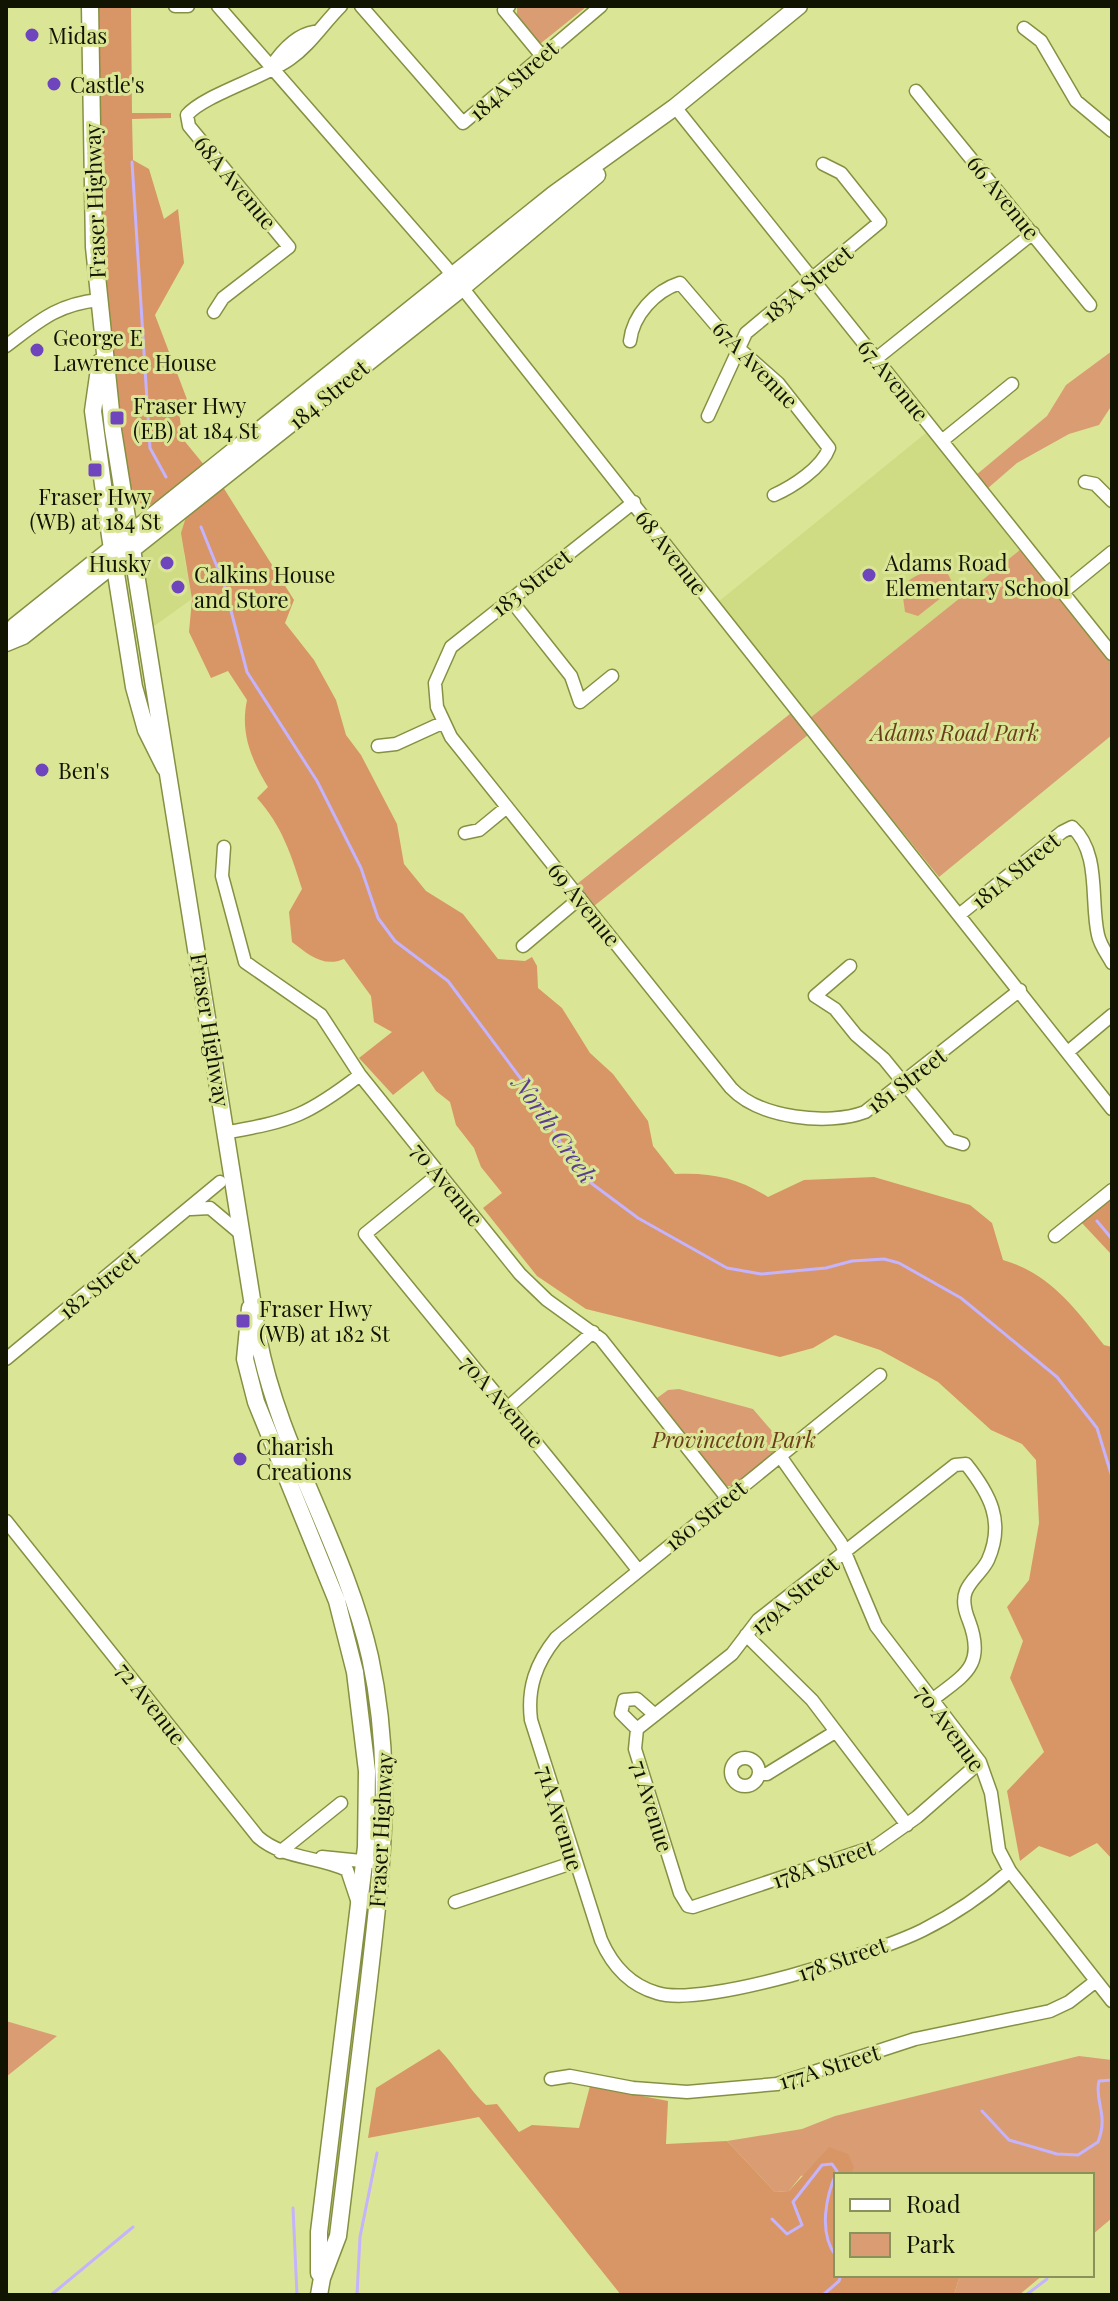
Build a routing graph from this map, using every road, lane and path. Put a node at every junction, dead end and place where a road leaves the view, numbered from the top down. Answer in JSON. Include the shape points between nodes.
{"nodes":[{"id":1,"x":90,"y":6,"type":"edge"},
{"id":2,"x":175,"y":6,"type":"edge"},
{"id":3,"x":188,"y":6,"type":"edge"},
{"id":4,"x":218,"y":6,"type":"edge"},
{"id":5,"x":341,"y":6,"type":"edge"},
{"id":6,"x":361,"y":6,"type":"edge"},
{"id":7,"x":799,"y":6,"type":"edge"},
{"id":8,"x":598,"y":7,"type":"edge"},
{"id":9,"x":507,"y":8,"type":"edge"},
{"id":10,"x":1024,"y":28,"type":"dead end"},
{"id":11,"x":541,"y":55,"type":"junction"},
{"id":12,"x":271,"y":67,"type":"junction"},
{"id":13,"x":916,"y":91,"type":"dead end"},
{"id":14,"x":675,"y":107,"type":"junction"},
{"id":15,"x":1112,"y":131,"type":"edge"},
{"id":16,"x":823,"y":164,"type":"dead end"},
{"id":17,"x":1033,"y":233,"type":"junction"},
{"id":18,"x":813,"y":279,"type":"junction"},
{"id":19,"x":458,"y":282,"type":"junction"},
{"id":20,"x":99,"y":300,"type":"junction"},
{"id":21,"x":1090,"y":305,"type":"dead end"},
{"id":22,"x":214,"y":312,"type":"dead end"},
{"id":23,"x":630,"y":341,"type":"dead end"},
{"id":24,"x":6,"y":346,"type":"edge"},
{"id":25,"x":738,"y":347,"type":"junction"},
{"id":26,"x":102,"y":348,"type":"junction"},
{"id":27,"x":877,"y":358,"type":"junction"},
{"id":28,"x":319,"y":383,"type":"junction"},
{"id":29,"x":1012,"y":384,"type":"dead end"},
{"id":30,"x":314,"y":406,"type":"junction"},
{"id":31,"x":708,"y":416,"type":"dead end"},
{"id":32,"x":943,"y":440,"type":"junction"},
{"id":33,"x":1085,"y":482,"type":"dead end"},
{"id":34,"x":774,"y":495,"type":"dead end"},
{"id":35,"x":122,"y":496,"type":"junction"},
{"id":36,"x":1112,"y":501,"type":"edge"},
{"id":37,"x":634,"y":502,"type":"junction"},
{"id":38,"x":155,"y":514,"type":"junction"},
{"id":39,"x":130,"y":542,"type":"junction"},
{"id":40,"x":1112,"y":552,"type":"edge"},
{"id":41,"x":113,"y":556,"type":"junction"},
{"id":42,"x":83,"y":587,"type":"junction"},
{"id":43,"x":1063,"y":592,"type":"junction"},
{"id":44,"x":120,"y":599,"type":"junction"},
{"id":45,"x":510,"y":599,"type":"junction"},
{"id":46,"x":6,"y":642,"type":"edge"},
{"id":47,"x":1112,"y":654,"type":"edge"},
{"id":48,"x":438,"y":670,"type":"joint"},
{"id":49,"x":612,"y":676,"type":"dead end"},
{"id":50,"x":442,"y":723,"type":"junction"},
{"id":51,"x":378,"y":746,"type":"dead end"},
{"id":52,"x":168,"y":774,"type":"junction"},
{"id":53,"x":507,"y":807,"type":"junction"},
{"id":54,"x":465,"y":833,"type":"dead end"},
{"id":55,"x":224,"y":847,"type":"dead end"},
{"id":56,"x":580,"y":898,"type":"junction"},
{"id":57,"x":959,"y":915,"type":"junction"},
{"id":58,"x":523,"y":946,"type":"dead end"},
{"id":59,"x":1112,"y":963,"type":"edge"},
{"id":60,"x":850,"y":966,"type":"dead end"},
{"id":61,"x":1020,"y":990,"type":"junction"},
{"id":62,"x":1112,"y":1015,"type":"edge"},
{"id":63,"x":1069,"y":1051,"type":"junction"},
{"id":64,"x":360,"y":1075,"type":"junction"},
{"id":65,"x":904,"y":1083,"type":"junction"},
{"id":66,"x":1112,"y":1109,"type":"edge"},
{"id":67,"x":773,"y":1113,"type":"joint"},
{"id":68,"x":228,"y":1132,"type":"junction"},
{"id":69,"x":963,"y":1144,"type":"dead end"},
{"id":70,"x":440,"y":1173,"type":"junction"},
{"id":71,"x":220,"y":1182,"type":"dead end"},
{"id":72,"x":1112,"y":1190,"type":"edge"},
{"id":73,"x":191,"y":1209,"type":"junction"},
{"id":74,"x":243,"y":1235,"type":"junction"},
{"id":75,"x":1055,"y":1236,"type":"dead end"},
{"id":76,"x":250,"y":1286,"type":"junction"},
{"id":77,"x":593,"y":1332,"type":"junction"},
{"id":78,"x":6,"y":1359,"type":"edge"},
{"id":79,"x":880,"y":1375,"type":"dead end"},
{"id":80,"x":506,"y":1409,"type":"junction"},
{"id":81,"x":780,"y":1456,"type":"junction"},
{"id":82,"x":727,"y":1498,"type":"junction"},
{"id":83,"x":6,"y":1521,"type":"edge"},
{"id":84,"x":845,"y":1552,"type":"junction"},
{"id":85,"x":638,"y":1570,"type":"junction"},
{"id":86,"x":570,"y":1627,"type":"joint"},
{"id":87,"x":746,"y":1635,"type":"junction"},
{"id":88,"x":932,"y":1700,"type":"junction"},
{"id":89,"x":655,"y":1715,"type":"junction"},
{"id":90,"x":637,"y":1729,"type":"junction"},
{"id":91,"x":835,"y":1732,"type":"junction"},
{"id":92,"x":980,"y":1762,"type":"junction"},
{"id":93,"x":759,"y":1774,"type":"dead end"},
{"id":94,"x":341,"y":1803,"type":"dead end"},
{"id":95,"x":907,"y":1825,"type":"junction"},
{"id":96,"x":280,"y":1852,"type":"junction"},
{"id":97,"x":315,"y":1858,"type":"junction"},
{"id":98,"x":364,"y":1861,"type":"junction"},
{"id":99,"x":575,"y":1862,"type":"junction"},
{"id":100,"x":382,"y":1864,"type":"junction"},
{"id":101,"x":1010,"y":1871,"type":"junction"},
{"id":102,"x":358,"y":1902,"type":"junction"},
{"id":103,"x":455,"y":1902,"type":"dead end"},
{"id":104,"x":688,"y":1906,"type":"joint"},
{"id":105,"x":1096,"y":1981,"type":"junction"},
{"id":106,"x":657,"y":1993,"type":"joint"},
{"id":107,"x":1112,"y":2001,"type":"edge"},
{"id":108,"x":551,"y":2079,"type":"dead end"},
{"id":109,"x":319,"y":2295,"type":"edge"}],
"edges":[{"from":1,"to":20,"type":"main road","name":"Fraser Highway"},
{"from":2,"to":3,"type":"street"},
{"from":4,"to":12,"type":"street","name":"68 Avenue"},
{"from":5,"to":12,"type":"street","via":[[309,44],[287,62]]},
{"from":6,"to":11,"type":"street","name":"184A Street","via":[[463,123]]},
{"from":7,"to":14,"type":"main road","name":"184 Street"},
{"from":8,"to":11,"type":"street","name":"184A Street"},
{"from":9,"to":11,"type":"street"},
{"from":10,"to":15,"type":"street","via":[[1041,41],[1076,101]]},
{"from":12,"to":19,"type":"street","name":"68 Avenue"},
{"from":12,"to":22,"type":"street","name":"68A Avenue","via":[[241,87],[196,105],[187,115],[189,126],[289,247],[223,298]]},
{"from":13,"to":17,"type":"street","name":"66 Avenue"},
{"from":14,"to":18,"type":"street","name":"67 Avenue"},
{"from":14,"to":19,"type":"main road","name":"184 Street","via":[[563,204]]},
{"from":16,"to":18,"type":"street","name":"183A Street","via":[[841,173],[880,222]]},
{"from":17,"to":21,"type":"street","name":"66 Avenue"},
{"from":17,"to":27,"type":"street"},
{"from":18,"to":25,"type":"street","name":"183A Street","via":[[750,330]]},
{"from":18,"to":27,"type":"street","name":"67 Avenue"},
{"from":19,"to":28,"type":"main road","name":"184 Street"},
{"from":19,"to":30,"type":"main road","name":"184 Street"},
{"from":19,"to":37,"type":"street","name":"68 Avenue"},
{"from":20,"to":24,"type":"street","via":[[51,312]]},
{"from":20,"to":26,"type":"main road","name":"Fraser Highway"},
{"from":23,"to":25,"type":"street","name":"67A Avenue","via":[[636,320],[649,303],[675,284],[684,285]]},
{"from":25,"to":31,"type":"street"},
{"from":25,"to":34,"type":"street","name":"67A Avenue","via":[[778,383],[827,443],[824,458]]},
{"from":26,"to":35,"type":"main road","name":"Fraser Highway"},
{"from":26,"to":41,"type":"main road","name":"Fraser Highway","via":[[93,411]]},
{"from":27,"to":32,"type":"street","name":"67 Avenue"},
{"from":28,"to":30,"type":"main road"},
{"from":28,"to":38,"type":"main road","name":"184 Street"},
{"from":29,"to":32,"type":"street"},
{"from":30,"to":39,"type":"main road","name":"184 Street"},
{"from":32,"to":43,"type":"street","name":"67 Avenue"},
{"from":33,"to":36,"type":"street","via":[[1095,484]]},
{"from":35,"to":38,"type":"main road"},
{"from":35,"to":39,"type":"main road","name":"Fraser Highway"},
{"from":37,"to":45,"type":"street","name":"183 Street"},
{"from":37,"to":57,"type":"street","name":"68 Avenue"},
{"from":38,"to":39,"type":"main road","name":"184 Street"},
{"from":39,"to":41,"type":"main road","name":"184 Street"},
{"from":39,"to":52,"type":"main road","name":"Fraser Highway"},
{"from":40,"to":43,"type":"street"},
{"from":41,"to":42,"type":"main road","name":"184 Street"},
{"from":41,"to":44,"type":"main road","name":"Fraser Highway"},
{"from":41,"to":46,"type":"main road","name":"184 Street","via":[[15,626]]},
{"from":42,"to":44,"type":"main road","via":[[106,590]]},
{"from":42,"to":46,"type":"main road","name":"184 Street","via":[[23,636]]},
{"from":43,"to":47,"type":"street","name":"67 Avenue"},
{"from":44,"to":52,"type":"main road","name":"Fraser Highway","via":[[134,687],[146,730]]},
{"from":45,"to":48,"type":"street","name":"183 Street","via":[[451,647]]},
{"from":45,"to":49,"type":"street","via":[[571,676],[580,702]]},
{"from":48,"to":50,"type":"street","name":"69 Avenue","via":[[435,694]]},
{"from":50,"to":51,"type":"street","via":[[396,744]]},
{"from":50,"to":53,"type":"street","name":"69 Avenue"},
{"from":52,"to":68,"type":"main road","name":"Fraser Highway"},
{"from":53,"to":54,"type":"street","via":[[479,830]]},
{"from":53,"to":56,"type":"street","name":"69 Avenue"},
{"from":55,"to":64,"type":"street","name":"70 Avenue","via":[[222,876],[245,962],[321,1015]]},
{"from":56,"to":58,"type":"street"},
{"from":56,"to":67,"type":"street","name":"69 Avenue","via":[[731,1088],[747,1103]]},
{"from":57,"to":59,"type":"street","name":"181A Street","via":[[1072,827],[1083,837],[1098,937]]},
{"from":57,"to":61,"type":"street","name":"68 Avenue"},
{"from":60,"to":65,"type":"street","via":[[815,996],[835,1009]]},
{"from":61,"to":63,"type":"street","name":"68 Avenue"},
{"from":61,"to":65,"type":"street","name":"181 Street"},
{"from":62,"to":63,"type":"street"},
{"from":63,"to":66,"type":"street","name":"68 Avenue"},
{"from":64,"to":68,"type":"street","via":[[301,1115]]},
{"from":64,"to":70,"type":"street","name":"70 Avenue"},
{"from":65,"to":67,"type":"street","name":"181 Street","via":[[853,1117]]},
{"from":65,"to":69,"type":"street","via":[[950,1140]]},
{"from":68,"to":74,"type":"main road","name":"Fraser Highway"},
{"from":70,"to":77,"type":"street","name":"70 Avenue","via":[[533,1289]]},
{"from":70,"to":80,"type":"street","name":"70A Avenue","via":[[365,1234]]},
{"from":71,"to":73,"type":"street","name":"182 Street"},
{"from":72,"to":75,"type":"street"},
{"from":73,"to":74,"type":"street","via":[[210,1208]]},
{"from":73,"to":78,"type":"street","name":"182 Street"},
{"from":74,"to":76,"type":"main road","name":"Fraser Highway"},
{"from":76,"to":98,"type":"main road","name":"Fraser Highway","via":[[245,1359],[256,1402],[337,1601],[355,1672],[368,1787]]},
{"from":76,"to":100,"type":"main road","name":"Fraser Highway","via":[[271,1391],[350,1588],[369,1654],[384,1741]]},
{"from":77,"to":80,"type":"street"},
{"from":77,"to":82,"type":"street","name":"70 Avenue"},
{"from":79,"to":81,"type":"street","name":"180 Street"},
{"from":80,"to":85,"type":"street","name":"70A Avenue","via":[[549,1454]]},
{"from":81,"to":82,"type":"street","name":"180 Street"},
{"from":81,"to":84,"type":"street","name":"70 Avenue"},
{"from":82,"to":85,"type":"street","name":"180 Street"},
{"from":83,"to":96,"type":"street","name":"72 Avenue","via":[[258,1837]]},
{"from":84,"to":87,"type":"street","name":"179A Street"},
{"from":84,"to":88,"type":"street","name":"70 Avenue","via":[[876,1626]]},
{"from":84,"to":88,"type":"street","name":"179A Street","via":[[955,1465],[966,1464],[991,1497],[994,1533],[988,1561],[966,1591],[964,1603],[976,1656],[969,1669]]},
{"from":85,"to":86,"type":"street","name":"180 Street"},
{"from":86,"to":99,"type":"street","name":"71A Avenue","via":[[541,1658],[529,1702]]},
{"from":87,"to":89,"type":"street","name":"179A Street","via":[[732,1654]]},
{"from":87,"to":91,"type":"street","via":[[812,1700]]},
{"from":88,"to":92,"type":"street","name":"70 Avenue"},
{"from":89,"to":90,"type":"street","name":"179A Street"},
{"from":89,"to":90,"type":"street","name":"71 Avenue","via":[[637,1699],[624,1700],[621,1713]]},
{"from":90,"to":104,"type":"street","name":"71 Avenue","via":[[635,1749]]},
{"from":91,"to":93,"type":"street"},
{"from":91,"to":95,"type":"street"},
{"from":92,"to":95,"type":"street","name":"178A Street"},
{"from":92,"to":101,"type":"street","name":"70 Avenue","via":[[991,1793],[999,1850]]},
{"from":94,"to":96,"type":"street"},
{"from":95,"to":104,"type":"street","name":"178A Street","via":[[867,1849]]},
{"from":96,"to":97,"type":"street"},
{"from":97,"to":98,"type":"street"},
{"from":97,"to":102,"type":"street","via":[[347,1870]]},
{"from":98,"to":100,"type":"street"},
{"from":98,"to":102,"type":"main road","name":"Fraser Highway"},
{"from":99,"to":103,"type":"street"},
{"from":99,"to":106,"type":"street","name":"71A Avenue","via":[[609,1957],[627,1978]]},
{"from":100,"to":109,"type":"main road","name":"Fraser Highway","via":[[338,2236]]},
{"from":101,"to":105,"type":"street","name":"70 Avenue"},
{"from":101,"to":106,"type":"street","name":"178 Street","via":[[919,1932],[775,1981],[690,1996]]},
{"from":102,"to":109,"type":"main road","name":"Fraser Highway","via":[[319,2232]]},
{"from":105,"to":107,"type":"street","name":"70 Avenue"},
{"from":105,"to":108,"type":"street","name":"177A Street","via":[[1050,2011],[915,2039],[777,2084],[674,2092],[570,2076]]}]}
